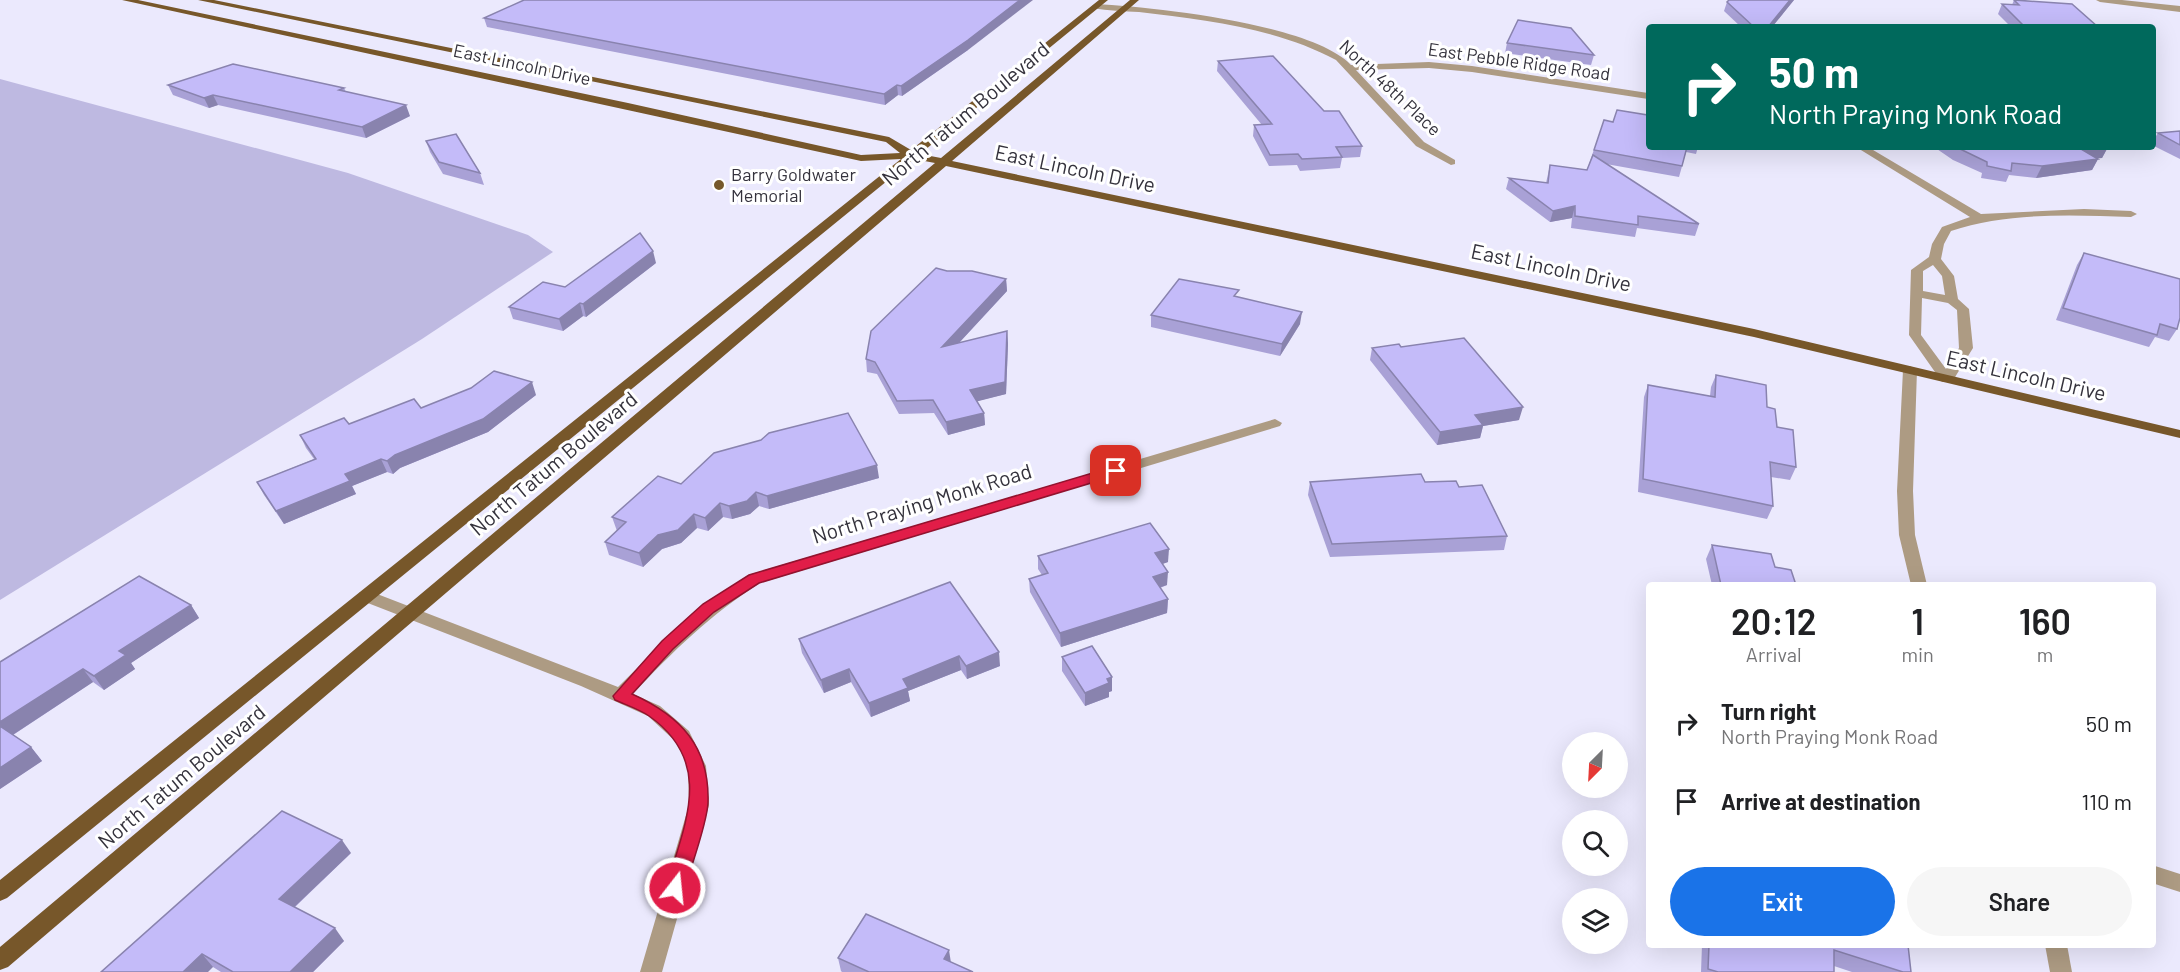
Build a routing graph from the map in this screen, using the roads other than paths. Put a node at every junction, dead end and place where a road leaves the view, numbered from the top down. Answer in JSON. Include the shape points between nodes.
{"nodes":[{"id":1,"x":126,"y":0,"type":"edge"},
{"id":2,"x":202,"y":0,"type":"edge"},
{"id":3,"x":1136,"y":0,"type":"edge"},
{"id":4,"x":2100,"y":0,"type":"edge"},
{"id":5,"x":1100,"y":3,"type":"edge"},
{"id":6,"x":1126,"y":8,"type":"junction"},
{"id":7,"x":2180,"y":9,"type":"edge"},
{"id":8,"x":1118,"y":14,"type":"junction"},
{"id":9,"x":1305,"y":42,"type":"junction"},
{"id":10,"x":1349,"y":68,"type":"junction"},
{"id":11,"x":1646,"y":96,"type":"edge"},
{"id":12,"x":1866,"y":150,"type":"edge"},
{"id":13,"x":911,"y":155,"type":"junction"},
{"id":14,"x":944,"y":162,"type":"junction"},
{"id":15,"x":1452,"y":162,"type":"dead end"},
{"id":16,"x":2132,"y":214,"type":"dead end"},
{"id":17,"x":1979,"y":218,"type":"junction"},
{"id":18,"x":1935,"y":259,"type":"junction"},
{"id":19,"x":1916,"y":292,"type":"junction"},
{"id":20,"x":1952,"y":300,"type":"junction"},
{"id":21,"x":1910,"y":370,"type":"junction"},
{"id":22,"x":1947,"y":379,"type":"junction"},
{"id":23,"x":1275,"y":423,"type":"dead end"},
{"id":24,"x":2180,"y":434,"type":"edge"},
{"id":25,"x":1918,"y":582,"type":"edge"},
{"id":26,"x":366,"y":596,"type":"junction"},
{"id":27,"x":410,"y":613,"type":"junction"},
{"id":28,"x":621,"y":696,"type":"junction"},
{"id":29,"x":2156,"y":875,"type":"edge"},
{"id":30,"x":2180,"y":883,"type":"edge"},
{"id":31,"x":0,"y":892,"type":"edge"},
{"id":32,"x":2057,"y":948,"type":"edge"},
{"id":33,"x":0,"y":960,"type":"edge"},
{"id":34,"x":651,"y":972,"type":"edge"},
{"id":35,"x":2061,"y":972,"type":"edge"}],
"edges":[{"from":1,"to":13,"type":"main road","name":"East Lincoln Drive","via":[[861,158]]},
{"from":2,"to":13,"type":"main road","name":"East Lincoln Drive","via":[[889,140]]},
{"from":3,"to":6,"type":"main road","name":"North Tatum Boulevard"},
{"from":4,"to":7,"type":"street"},
{"from":5,"to":6,"type":"street","name":"North 48th Place"},
{"from":5,"to":8,"type":"street","name":"North 48th Place"},
{"from":5,"to":13,"type":"main road","name":"North Tatum Boulevard"},
{"from":6,"to":8,"type":"main road","name":"North Tatum Boulevard"},
{"from":6,"to":9,"type":"street","name":"North 48th Place","via":[[1266,30]]},
{"from":8,"to":9,"type":"street","name":"North 48th Place"},
{"from":8,"to":14,"type":"main road","name":"North Tatum Boulevard"},
{"from":9,"to":10,"type":"street","name":"North 48th Place","via":[[1324,49]]},
{"from":10,"to":11,"type":"street","name":"East Pebble Ridge Road","via":[[1429,65],[1472,69]]},
{"from":10,"to":15,"type":"street","name":"North 48th Place","via":[[1420,144]]},
{"from":12,"to":17,"type":"street"},
{"from":13,"to":14,"type":"main road","name":"East Lincoln Drive"},
{"from":13,"to":26,"type":"main road","name":"North Tatum Boulevard"},
{"from":14,"to":21,"type":"main road","name":"East Lincoln Drive","via":[[1602,300]]},
{"from":14,"to":27,"type":"main road","name":"North Tatum Boulevard"},
{"from":16,"to":17,"type":"street","via":[[2084,212]]},
{"from":17,"to":18,"type":"street","via":[[1946,230]]},
{"from":18,"to":19,"type":"street","via":[[1917,270]]},
{"from":18,"to":20,"type":"street","via":[[1948,276]]},
{"from":19,"to":20,"type":"street"},
{"from":19,"to":22,"type":"street","via":[[1915,335]]},
{"from":20,"to":22,"type":"street","via":[[1963,309],[1966,348]]},
{"from":21,"to":22,"type":"main road","name":"East Lincoln Drive"},
{"from":21,"to":25,"type":"street","via":[[1905,491],[1907,535]]},
{"from":22,"to":24,"type":"main road","name":"East Lincoln Drive"},
{"from":23,"to":28,"type":"street","name":"North Praying Monk Road","via":[[754,579],[708,608]]},
{"from":26,"to":27,"type":"street"},
{"from":26,"to":31,"type":"main road","name":"North Tatum Boulevard"},
{"from":27,"to":28,"type":"street"},
{"from":27,"to":33,"type":"main road","name":"North Tatum Boulevard"},
{"from":28,"to":34,"type":"street","via":[[654,711],[682,736],[697,766],[699,805]]},
{"from":29,"to":30,"type":"street"},
{"from":32,"to":35,"type":"street"}]}
